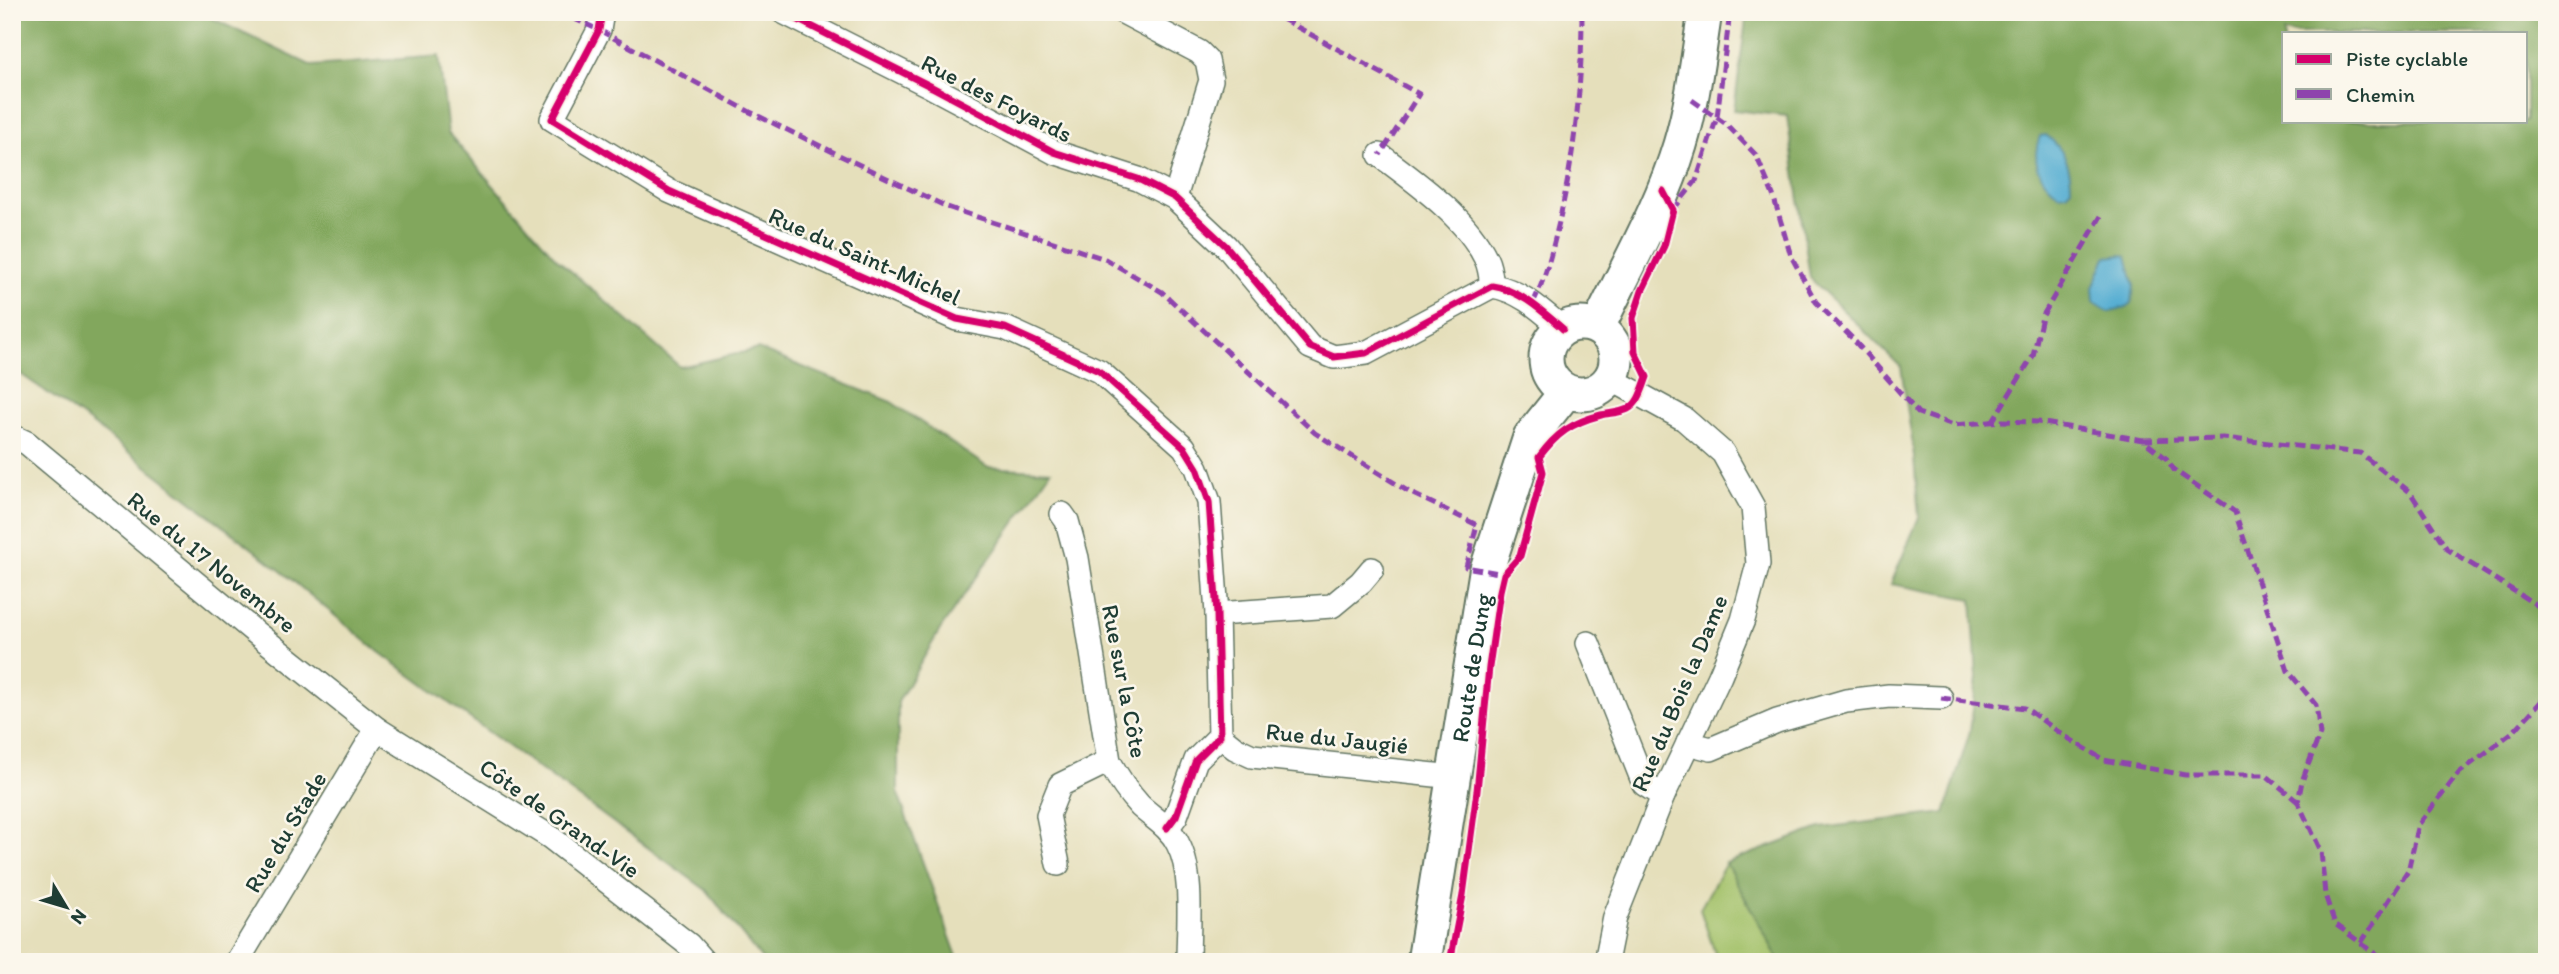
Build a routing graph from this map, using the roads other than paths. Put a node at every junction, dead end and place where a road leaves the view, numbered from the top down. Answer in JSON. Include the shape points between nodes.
{"nodes":[{"id":1,"x":783,"y":12,"type":"edge"},
{"id":2,"x":1123,"y":12,"type":"edge"},
{"id":3,"x":1705,"y":12,"type":"edge"},
{"id":4,"x":600,"y":21,"type":"edge"},
{"id":5,"x":1380,"y":155,"type":"dead end"},
{"id":6,"x":1175,"y":198,"type":"junction"},
{"id":7,"x":1492,"y":286,"type":"junction"},
{"id":8,"x":1598,"y":327,"type":"junction"},
{"id":9,"x":1563,"y":328,"type":"junction"},
{"id":10,"x":1611,"y":379,"type":"junction"},
{"id":11,"x":1566,"y":392,"type":"junction"},
{"id":12,"x":12,"y":436,"type":"edge"},
{"id":13,"x":1062,"y":514,"type":"dead end"},
{"id":14,"x":1371,"y":569,"type":"dead end"},
{"id":15,"x":1217,"y":614,"type":"junction"},
{"id":16,"x":1588,"y":642,"type":"dead end"},
{"id":17,"x":1941,"y":698,"type":"dead end"},
{"id":18,"x":377,"y":729,"type":"junction"},
{"id":19,"x":1220,"y":736,"type":"junction"},
{"id":20,"x":1688,"y":743,"type":"junction"},
{"id":21,"x":1109,"y":761,"type":"junction"},
{"id":22,"x":1454,"y":777,"type":"junction"},
{"id":23,"x":1663,"y":796,"type":"junction"},
{"id":24,"x":1167,"y":828,"type":"junction"},
{"id":25,"x":1058,"y":864,"type":"dead end"},
{"id":26,"x":237,"y":962,"type":"edge"},
{"id":27,"x":704,"y":962,"type":"edge"},
{"id":28,"x":1188,"y":962,"type":"edge"},
{"id":29,"x":1424,"y":962,"type":"edge"},
{"id":30,"x":1606,"y":962,"type":"edge"}],
"edges":[{"from":1,"to":6,"type":"street","name":"Rue des Foyards","via":[[1054,152],[1138,179]]},
{"from":2,"to":6,"type":"street","via":[[1207,60],[1211,80]]},
{"from":3,"to":8,"type":"street","via":[[1680,146]]},
{"from":4,"to":15,"type":"street","name":"Rue du Saint-Michel","via":[[552,119],[669,191],[957,319],[1005,328],[1100,371],[1184,447],[1197,468],[1209,502]]},
{"from":5,"to":7,"type":"street","via":[[1421,186],[1474,237],[1488,262]]},
{"from":6,"to":7,"type":"street","name":"Rue des Foyards","via":[[1226,246],[1310,347],[1334,357],[1366,353]]},
{"from":7,"to":9,"type":"street","via":[[1533,303]]},
{"from":8,"to":9,"type":"street","via":[[1580,323]]},
{"from":8,"to":10,"type":"street","via":[[1616,350],[1617,365]]},
{"from":9,"to":11,"type":"street","via":[[1546,354],[1547,369]]},
{"from":10,"to":11,"type":"street","via":[[1591,394]]},
{"from":10,"to":20,"type":"street","name":"Rue du Bois la Dame","via":[[1684,419],[1723,453],[1753,507],[1758,564],[1743,620]]},
{"from":11,"to":22,"type":"street","name":"Route de Dung","via":[[1530,438],[1486,572]]},
{"from":12,"to":18,"type":"street","name":"Rue du 17 Novembre","via":[[27,443]]},
{"from":13,"to":21,"type":"street","name":"Rue sur la Côte","via":[[1077,558]]},
{"from":14,"to":15,"type":"street","via":[[1332,606]]},
{"from":15,"to":19,"type":"street","name":"Rue du Saint-Michel"},
{"from":16,"to":23,"type":"street","via":[[1644,784]]},
{"from":17,"to":20,"type":"street","via":[[1889,696],[1846,701],[1777,721],[1711,749]]},
{"from":18,"to":26,"type":"street","name":"Rue du Stade"},
{"from":18,"to":27,"type":"street","name":"Côte de Grand-Vie","via":[[550,837]]},
{"from":19,"to":22,"type":"street","name":"Rue du Jaugié","via":[[1252,756]]},
{"from":19,"to":24,"type":"street","via":[[1196,760],[1176,816]]},
{"from":20,"to":23,"type":"street","name":"Rue du Bois la Dame"},
{"from":21,"to":24,"type":"street","name":"Rue sur la Côte","via":[[1123,787]]},
{"from":21,"to":25,"type":"street","via":[[1060,785],[1048,816]]},
{"from":22,"to":29,"type":"street","name":"Route de Dung"},
{"from":23,"to":30,"type":"street","name":"Rue du Bois la Dame","via":[[1615,917]]},
{"from":24,"to":28,"type":"street","name":"Rue sur la Côte","via":[[1178,843],[1186,868]]}]}
